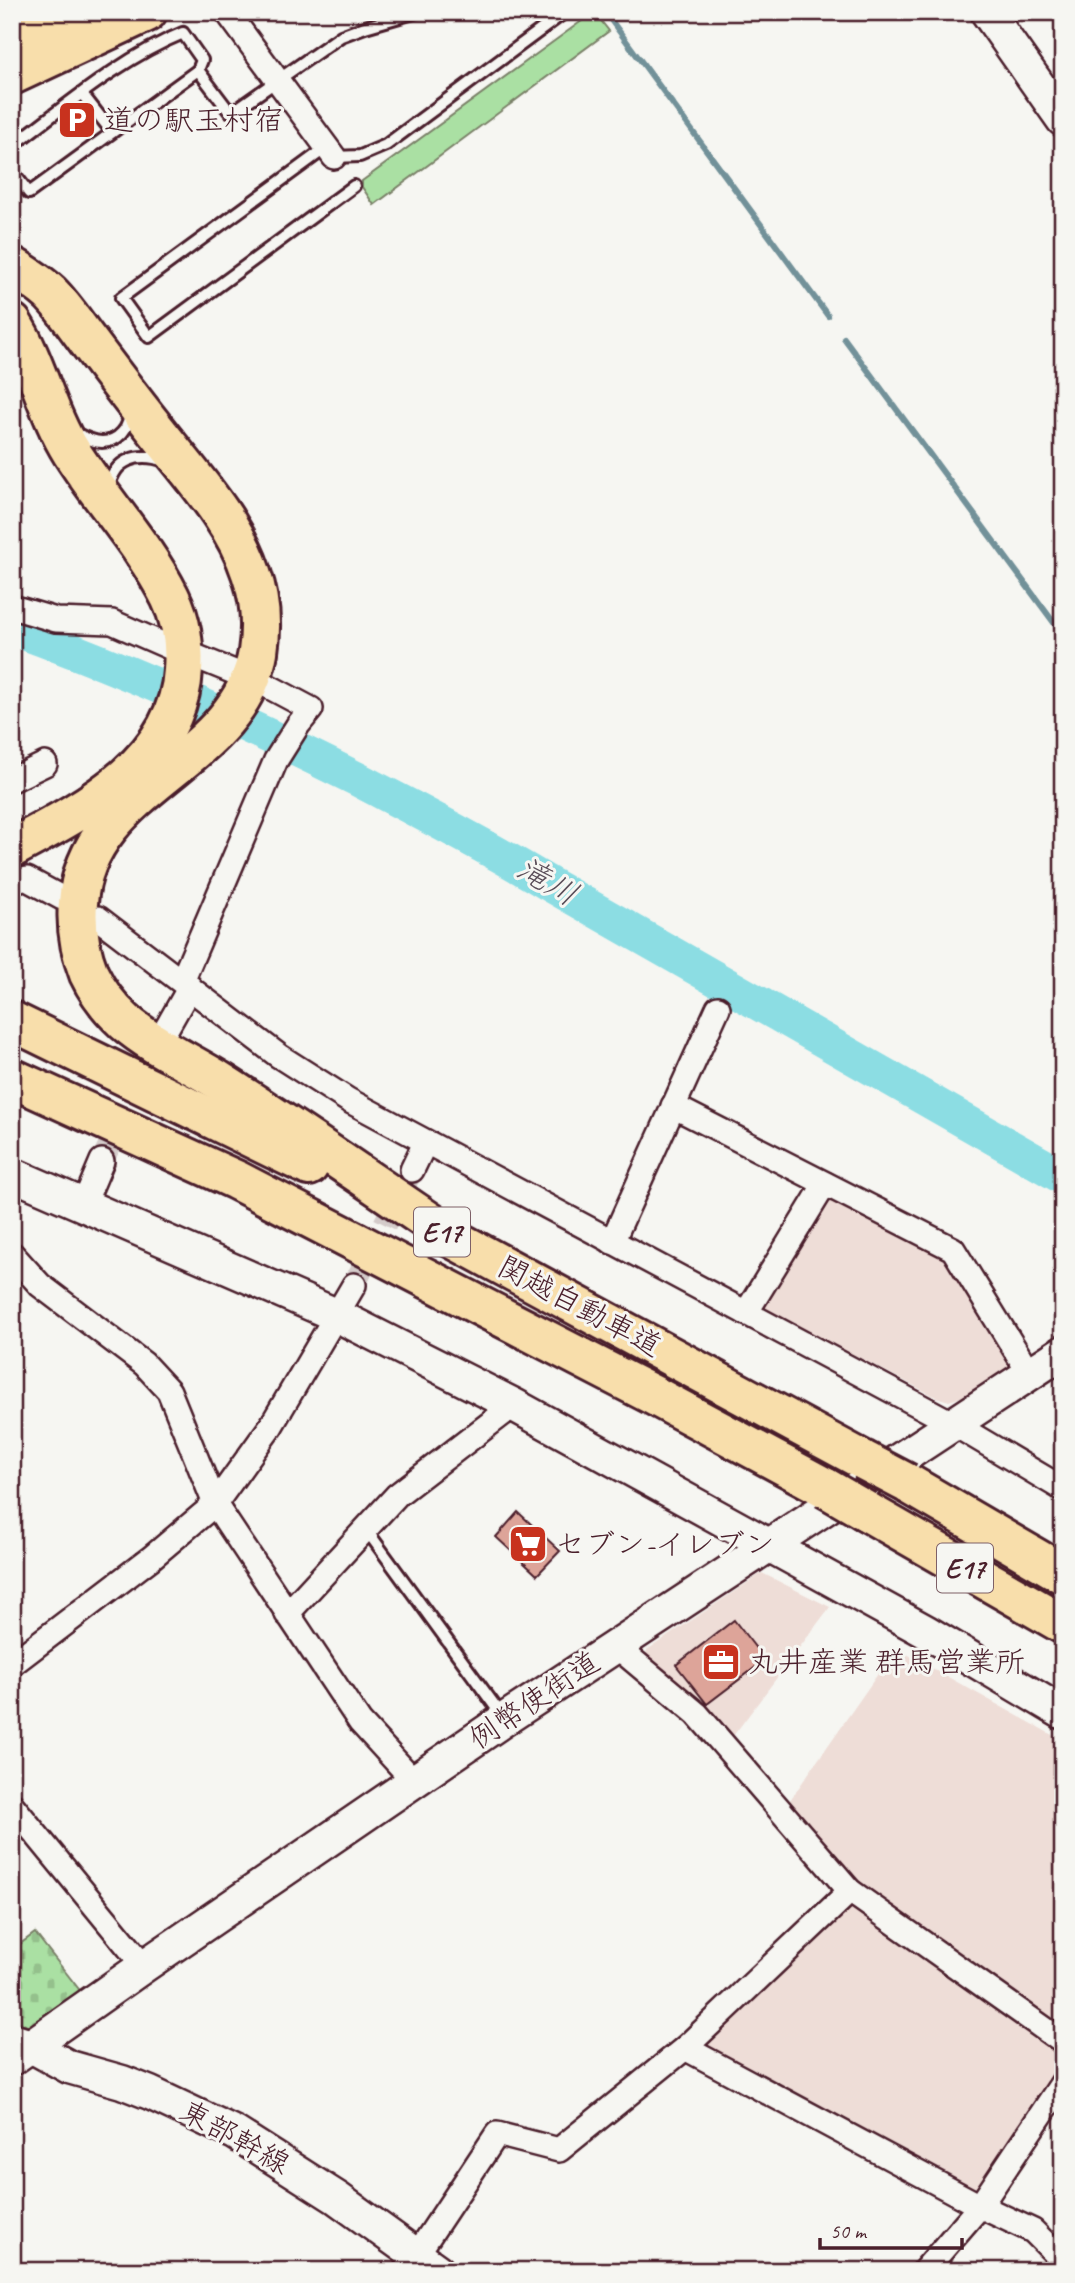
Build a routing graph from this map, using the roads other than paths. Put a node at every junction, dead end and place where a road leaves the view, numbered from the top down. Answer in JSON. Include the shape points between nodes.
{"nodes":[{"id":1,"x":72,"y":12,"type":"edge"},
{"id":2,"x":147,"y":12,"type":"edge"},
{"id":3,"x":227,"y":12,"type":"edge"},
{"id":4,"x":416,"y":12,"type":"edge"},
{"id":5,"x":565,"y":12,"type":"edge"},
{"id":6,"x":987,"y":12,"type":"edge"},
{"id":7,"x":12,"y":39,"type":"edge"},
{"id":8,"x":198,"y":70,"type":"junction"},
{"id":9,"x":12,"y":75,"type":"edge"},
{"id":10,"x":277,"y":80,"type":"junction"},
{"id":11,"x":83,"y":95,"type":"junction"},
{"id":12,"x":1063,"y":120,"type":"edge"},
{"id":13,"x":112,"y":132,"type":"junction"},
{"id":14,"x":12,"y":146,"type":"edge"},
{"id":15,"x":330,"y":152,"type":"junction"},
{"id":16,"x":12,"y":171,"type":"edge"},
{"id":17,"x":355,"y":186,"type":"dead end"},
{"id":18,"x":12,"y":266,"type":"edge"},
{"id":19,"x":12,"y":323,"type":"edge"},
{"id":20,"x":120,"y":383,"type":"junction"},
{"id":21,"x":55,"y":422,"type":"junction"},
{"id":22,"x":186,"y":468,"type":"junction"},
{"id":23,"x":112,"y":509,"type":"junction"},
{"id":24,"x":12,"y":607,"type":"edge"},
{"id":25,"x":183,"y":654,"type":"junction"},
{"id":26,"x":250,"y":679,"type":"junction"},
{"id":27,"x":45,"y":764,"type":"dead end"},
{"id":28,"x":12,"y":780,"type":"edge"},
{"id":29,"x":19,"y":863,"type":"edge"},
{"id":30,"x":62,"y":898,"type":"dead end"},
{"id":31,"x":97,"y":918,"type":"dead end"},
{"id":32,"x":186,"y":984,"type":"junction"},
{"id":33,"x":718,"y":1008,"type":"dead end"},
{"id":34,"x":12,"y":1021,"type":"edge"},
{"id":35,"x":165,"y":1031,"type":"tunnel mouth"},
{"id":36,"x":12,"y":1078,"type":"edge"},
{"id":37,"x":673,"y":1106,"type":"junction"},
{"id":38,"x":425,"y":1143,"type":"junction"},
{"id":39,"x":102,"y":1161,"type":"tunnel mouth"},
{"id":40,"x":412,"y":1170,"type":"tunnel mouth"},
{"id":41,"x":12,"y":1174,"type":"edge"},
{"id":42,"x":825,"y":1184,"type":"junction"},
{"id":43,"x":83,"y":1206,"type":"junction"},
{"id":44,"x":458,"y":1241,"type":"junction"},
{"id":45,"x":612,"y":1242,"type":"junction"},
{"id":46,"x":12,"y":1254,"type":"edge"},
{"id":47,"x":354,"y":1285,"type":"tunnel mouth"},
{"id":48,"x":746,"y":1313,"type":"junction"},
{"id":49,"x":336,"y":1315,"type":"junction"},
{"id":50,"x":1063,"y":1352,"type":"edge"},
{"id":51,"x":1030,"y":1374,"type":"junction"},
{"id":52,"x":514,"y":1405,"type":"junction"},
{"id":53,"x":952,"y":1423,"type":"junction"},
{"id":54,"x":1063,"y":1489,"type":"edge"},
{"id":55,"x":215,"y":1504,"type":"junction"},
{"id":56,"x":365,"y":1528,"type":"junction"},
{"id":57,"x":768,"y":1547,"type":"junction"},
{"id":58,"x":1063,"y":1574,"type":"edge"},
{"id":59,"x":287,"y":1614,"type":"junction"},
{"id":60,"x":1063,"y":1624,"type":"edge"},
{"id":61,"x":616,"y":1646,"type":"junction"},
{"id":62,"x":12,"y":1664,"type":"edge"},
{"id":63,"x":1063,"y":1713,"type":"edge"},
{"id":64,"x":505,"y":1719,"type":"junction"},
{"id":65,"x":414,"y":1782,"type":"junction"},
{"id":66,"x":12,"y":1805,"type":"edge"},
{"id":67,"x":850,"y":1891,"type":"junction"},
{"id":68,"x":144,"y":1966,"type":"junction"},
{"id":69,"x":1063,"y":2042,"type":"edge"},
{"id":70,"x":18,"y":2048,"type":"edge"},
{"id":71,"x":685,"y":2048,"type":"junction"},
{"id":72,"x":1063,"y":2082,"type":"edge"},
{"id":73,"x":980,"y":2206,"type":"junction"},
{"id":74,"x":1063,"y":2261,"type":"edge"},
{"id":75,"x":421,"y":2266,"type":"edge"},
{"id":76,"x":924,"y":2271,"type":"edge"}],
"edges":[{"from":1,"to":7,"type":"highway"},
{"from":2,"to":9,"type":"highway"},
{"from":3,"to":10,"type":"street"},
{"from":4,"to":10,"type":"lane","via":[[341,36]]},
{"from":5,"to":15,"type":"lane","via":[[386,145],[360,156]]},
{"from":6,"to":12,"type":"street"},
{"from":8,"to":10,"type":"lane","via":[[229,111]]},
{"from":8,"to":11,"type":"lane","via":[[202,60],[183,33]]},
{"from":8,"to":13,"type":"lane"},
{"from":10,"to":15,"type":"street"},
{"from":11,"to":13,"type":"lane"},
{"from":11,"to":14,"type":"lane"},
{"from":13,"to":16,"type":"lane","via":[[29,193]]},
{"from":15,"to":17,"type":"lane","via":[[121,298],[149,337]]},
{"from":18,"to":20,"type":"highway","via":[[50,293]]},
{"from":19,"to":21,"type":"highway","via":[[27,347]]},
{"from":20,"to":21,"type":"lane","via":[[127,394],[130,419],[114,439],[91,441]]},
{"from":20,"to":22,"type":"highway"},
{"from":21,"to":23,"type":"highway"},
{"from":22,"to":23,"type":"lane","via":[[141,455],[128,459],[111,476]]},
{"from":22,"to":26,"type":"highway","via":[[225,522],[252,575],[261,634]]},
{"from":23,"to":25,"type":"highway","via":[[171,600]]},
{"from":24,"to":25,"type":"street","via":[[56,620],[111,622]]},
{"from":25,"to":26,"type":"street"},
{"from":25,"to":29,"type":"highway","via":[[182,684],[167,730],[144,760]]},
{"from":26,"to":32,"type":"street","via":[[311,709],[276,760]]},
{"from":26,"to":44,"type":"highway","via":[[218,730],[124,809],[88,860],[79,890],[77,925],[90,975],[124,1021],[143,1035]]},
{"from":27,"to":28,"type":"street"},
{"from":29,"to":30,"type":"street"},
{"from":31,"to":32,"type":"street"},
{"from":32,"to":35,"type":"street"},
{"from":32,"to":38,"type":"street","via":[[279,1056]]},
{"from":33,"to":37,"type":"street"},
{"from":34,"to":44,"type":"highway","name":"関越自動車道","number":"E17"},
{"from":36,"to":60,"type":"highway","name":"関越自動車道","number":"E17","bridge":true,"via":[[248,1186],[641,1388]]},
{"from":37,"to":42,"type":"street"},
{"from":37,"to":45,"type":"street"},
{"from":38,"to":40,"type":"street"},
{"from":38,"to":45,"type":"street"},
{"from":39,"to":43,"type":"street"},
{"from":41,"to":43,"type":"street"},
{"from":42,"to":48,"type":"street"},
{"from":42,"to":51,"type":"street","via":[[953,1249]]},
{"from":43,"to":49,"type":"street"},
{"from":44,"to":58,"type":"highway","name":"関越自動車道","number":"E17","bridge":true,"via":[[907,1483]]},
{"from":45,"to":48,"type":"street"},
{"from":46,"to":55,"type":"street","via":[[40,1285],[144,1364],[169,1391]]},
{"from":47,"to":49,"type":"street"},
{"from":48,"to":53,"type":"street"},
{"from":49,"to":52,"type":"street"},
{"from":49,"to":55,"type":"street","via":[[271,1426]]},
{"from":50,"to":51,"type":"street","name":"例幣使街道"},
{"from":51,"to":53,"type":"street","name":"例幣使街道"},
{"from":52,"to":56,"type":"street","via":[[397,1495]]},
{"from":52,"to":57,"type":"street"},
{"from":53,"to":54,"type":"street"},
{"from":53,"to":57,"type":"street","name":"例幣使街道"},
{"from":55,"to":59,"type":"street"},
{"from":55,"to":62,"type":"street"},
{"from":56,"to":59,"type":"street"},
{"from":56,"to":64,"type":"lane"},
{"from":57,"to":61,"type":"street","name":"例幣使街道"},
{"from":57,"to":63,"type":"street","via":[[925,1631]]},
{"from":59,"to":65,"type":"street","via":[[360,1722]]},
{"from":61,"to":64,"type":"street","name":"例幣使街道"},
{"from":61,"to":67,"type":"street","via":[[696,1714]]},
{"from":64,"to":65,"type":"street","name":"例幣使街道"},
{"from":65,"to":68,"type":"street","name":"例幣使街道"},
{"from":66,"to":68,"type":"street"},
{"from":67,"to":69,"type":"street"},
{"from":67,"to":71,"type":"street"},
{"from":68,"to":70,"type":"street","name":"例幣使街道"},
{"from":70,"to":75,"type":"street","name":"東部幹線","via":[[122,2082],[235,2133],[337,2198]]},
{"from":71,"to":73,"type":"street"},
{"from":71,"to":75,"type":"street","via":[[559,2150],[497,2134]]},
{"from":72,"to":73,"type":"street"},
{"from":73,"to":74,"type":"street","via":[[1033,2231]]},
{"from":73,"to":76,"type":"street"}]}
